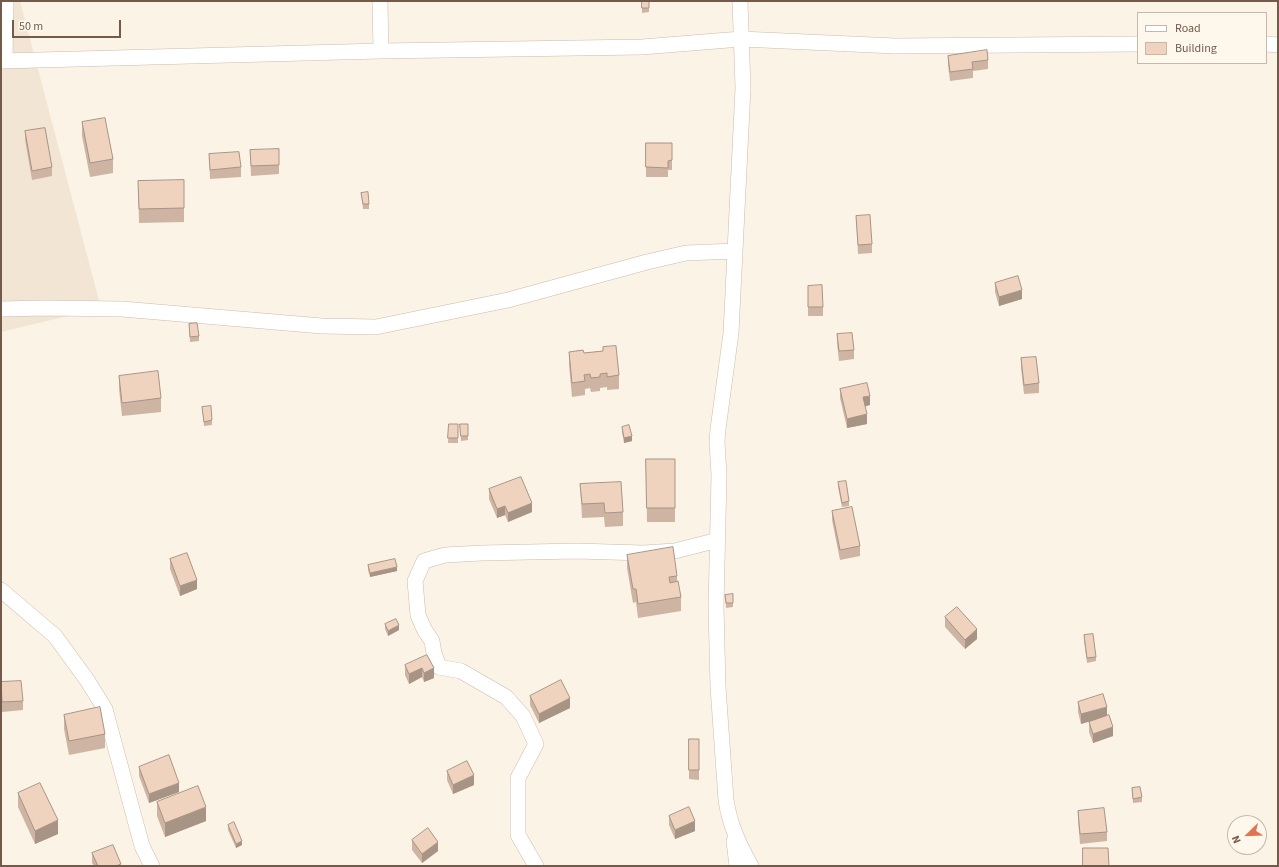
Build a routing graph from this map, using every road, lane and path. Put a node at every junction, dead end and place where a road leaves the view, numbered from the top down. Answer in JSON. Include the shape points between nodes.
{"nodes":[{"id":1,"x":6,"y":1,"type":"edge"},
{"id":2,"x":380,"y":1,"type":"edge"},
{"id":3,"x":740,"y":1,"type":"edge"},
{"id":4,"x":740,"y":39,"type":"junction"},
{"id":5,"x":1137,"y":44,"type":"edge"},
{"id":6,"x":1267,"y":44,"type":"edge"},
{"id":7,"x":1278,"y":45,"type":"edge"},
{"id":8,"x":381,"y":51,"type":"junction"},
{"id":9,"x":3,"y":61,"type":"edge"},
{"id":10,"x":735,"y":251,"type":"junction"},
{"id":11,"x":1,"y":309,"type":"edge"},
{"id":12,"x":718,"y":540,"type":"junction"},
{"id":13,"x":1,"y":590,"type":"edge"},
{"id":14,"x":733,"y":830,"type":"junction"},
{"id":15,"x":152,"y":866,"type":"edge"},
{"id":16,"x":536,"y":866,"type":"edge"},
{"id":17,"x":737,"y":866,"type":"edge"},
{"id":18,"x":751,"y":866,"type":"edge"}],
"edges":[{"from":1,"to":9,"type":"street"},
{"from":2,"to":8,"type":"street"},
{"from":3,"to":4,"type":"street"},
{"from":4,"to":5,"type":"street","via":[[895,46]]},
{"from":4,"to":8,"type":"street","via":[[642,46]]},
{"from":4,"to":10,"type":"street","via":[[743,88]]},
{"from":6,"to":7,"type":"street"},
{"from":8,"to":9,"type":"street"},
{"from":10,"to":11,"type":"street","via":[[686,253],[508,300],[376,327],[314,325],[122,309]]},
{"from":10,"to":12,"type":"street","via":[[731,333],[718,429]]},
{"from":12,"to":14,"type":"street","via":[[718,687],[726,800],[728,818]]},
{"from":12,"to":16,"type":"street","via":[[675,551],[482,553],[445,555],[424,561],[415,581],[418,615],[432,641],[439,667],[461,672],[506,698],[523,716],[536,744],[518,778],[518,835]]},
{"from":13,"to":15,"type":"street","via":[[55,636],[105,709],[142,846]]},
{"from":14,"to":17,"type":"street"},
{"from":14,"to":18,"type":"street"}]}
